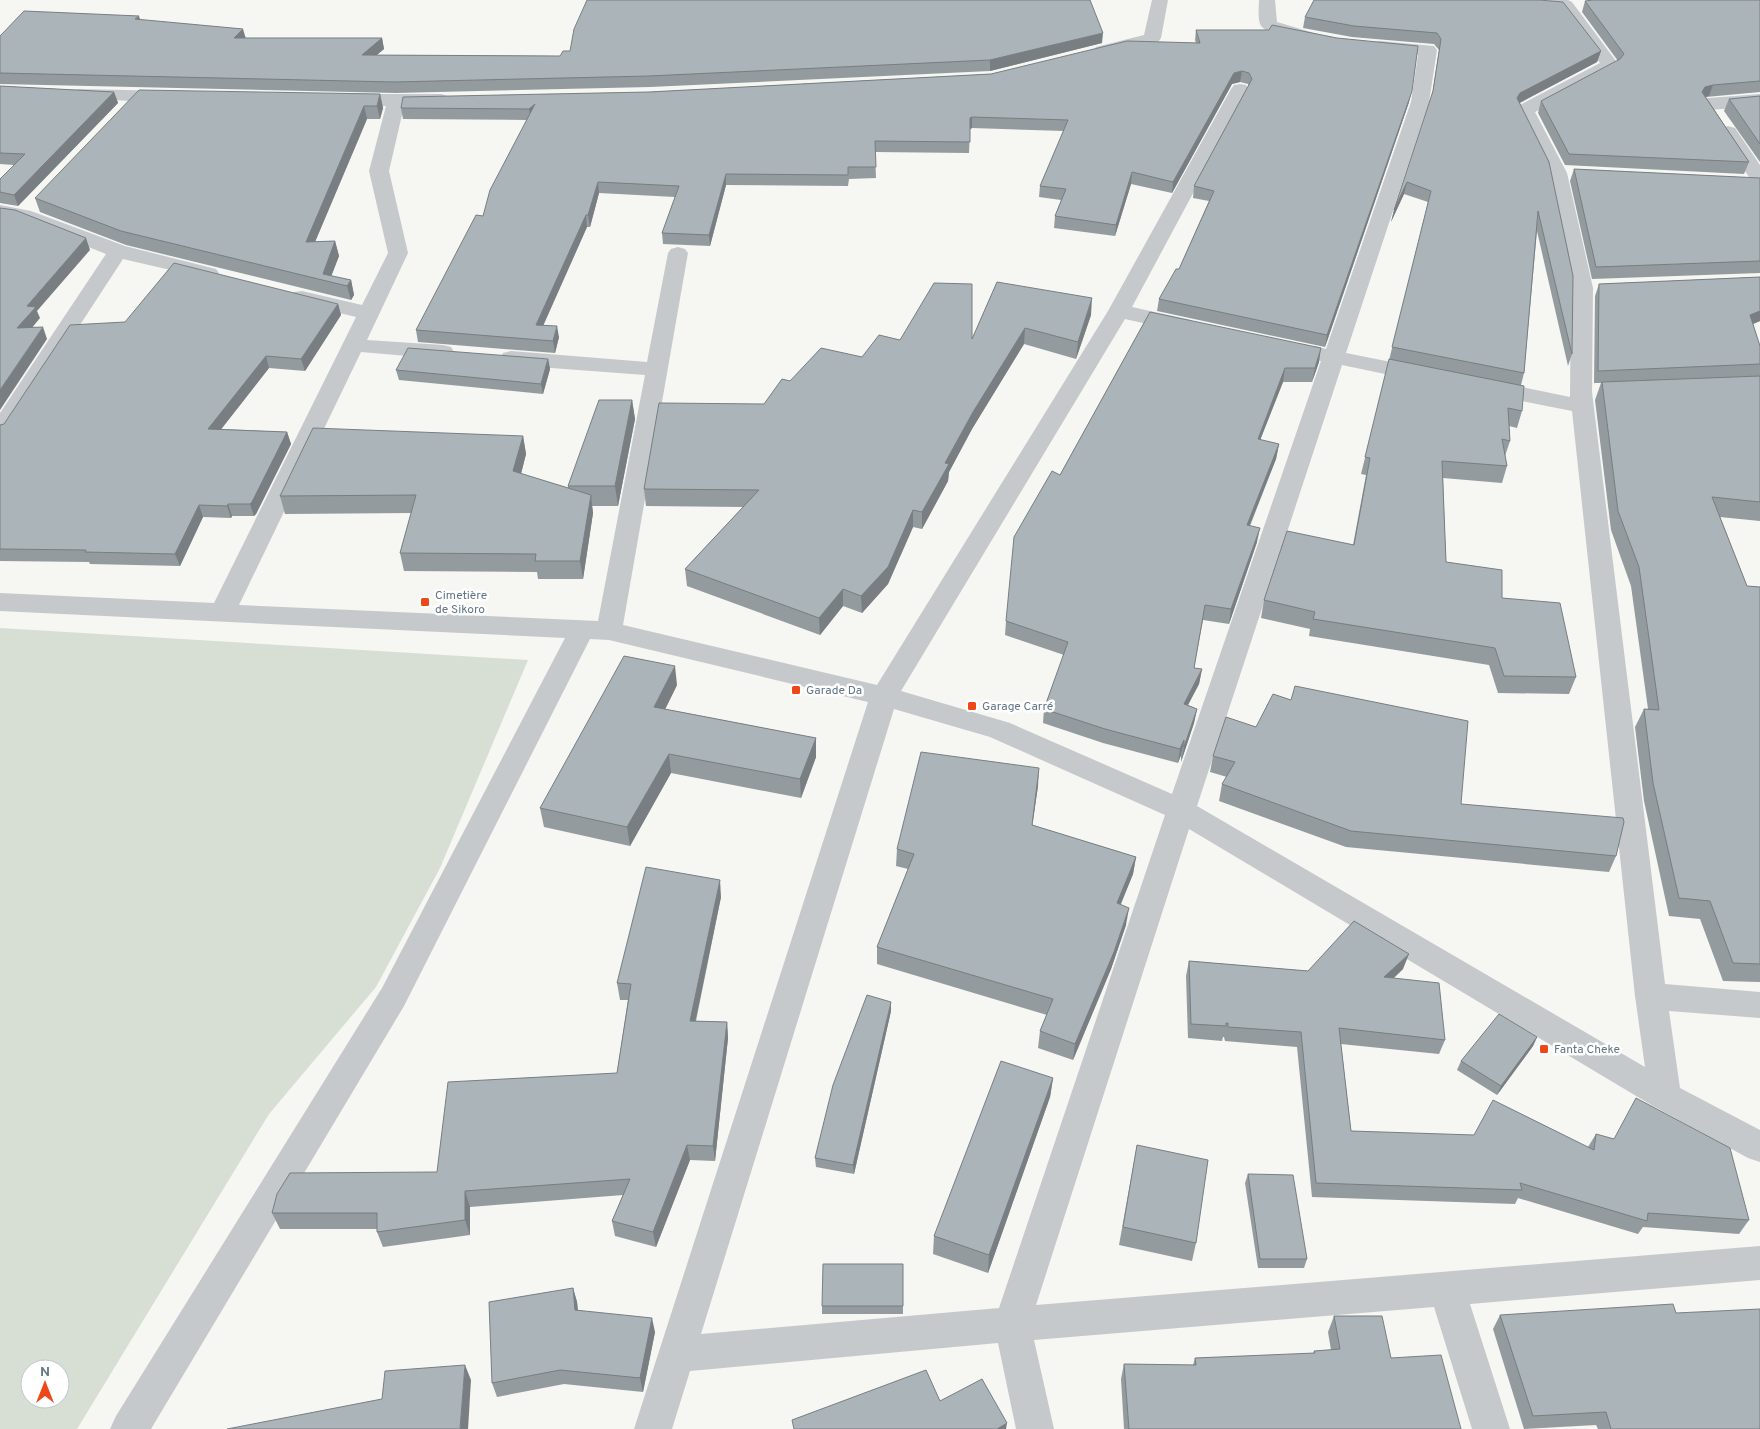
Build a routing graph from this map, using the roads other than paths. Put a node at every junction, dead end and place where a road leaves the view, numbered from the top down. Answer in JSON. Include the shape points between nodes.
{"nodes":[{"id":1,"x":1160,"y":0,"type":"edge"},
{"id":2,"x":1267,"y":0,"type":"edge"},
{"id":3,"x":1561,"y":3,"type":"edge"},
{"id":4,"x":1330,"y":42,"type":"edge"},
{"id":5,"x":1360,"y":44,"type":"edge"},
{"id":6,"x":1086,"y":55,"type":"edge"},
{"id":7,"x":1240,"y":89,"type":"dead end"},
{"id":8,"x":58,"y":93,"type":"edge"},
{"id":9,"x":137,"y":96,"type":"junction"},
{"id":10,"x":186,"y":97,"type":"edge"},
{"id":11,"x":326,"y":100,"type":"edge"},
{"id":12,"x":454,"y":100,"type":"edge"},
{"id":13,"x":1760,"y":100,"type":"edge"},
{"id":14,"x":396,"y":101,"type":"junction"},
{"id":15,"x":123,"y":110,"type":"edge"},
{"id":16,"x":1754,"y":180,"type":"edge"},
{"id":17,"x":0,"y":211,"type":"edge"},
{"id":18,"x":118,"y":250,"type":"junction"},
{"id":19,"x":678,"y":253,"type":"dead end"},
{"id":20,"x":224,"y":277,"type":"edge"},
{"id":21,"x":282,"y":292,"type":"edge"},
{"id":22,"x":1118,"y":311,"type":"junction"},
{"id":23,"x":368,"y":314,"type":"junction"},
{"id":24,"x":1206,"y":330,"type":"edge"},
{"id":25,"x":352,"y":346,"type":"junction"},
{"id":26,"x":1294,"y":349,"type":"edge"},
{"id":27,"x":460,"y":354,"type":"edge"},
{"id":28,"x":490,"y":356,"type":"edge"},
{"id":29,"x":1333,"y":357,"type":"junction"},
{"id":30,"x":657,"y":369,"type":"junction"},
{"id":31,"x":1439,"y":378,"type":"edge"},
{"id":32,"x":1468,"y":384,"type":"edge"},
{"id":33,"x":1588,"y":397,"type":"junction"},
{"id":34,"x":0,"y":430,"type":"edge"},
{"id":35,"x":0,"y":602,"type":"edge"},
{"id":36,"x":222,"y":613,"type":"junction"},
{"id":37,"x":596,"y":631,"type":"junction"},
{"id":38,"x":884,"y":696,"type":"junction"},
{"id":39,"x":1181,"y":810,"type":"junction"},
{"id":40,"x":1651,"y":996,"type":"junction"},
{"id":41,"x":1760,"y":1005,"type":"edge"},
{"id":42,"x":1665,"y":1096,"type":"junction"},
{"id":43,"x":1760,"y":1147,"type":"edge"},
{"id":44,"x":1760,"y":1263,"type":"edge"},
{"id":45,"x":1447,"y":1289,"type":"junction"},
{"id":46,"x":1012,"y":1324,"type":"junction"},
{"id":47,"x":676,"y":1354,"type":"junction"},
{"id":48,"x":129,"y":1429,"type":"edge"},
{"id":49,"x":653,"y":1429,"type":"edge"},
{"id":50,"x":1036,"y":1429,"type":"edge"},
{"id":51,"x":1491,"y":1429,"type":"edge"}],
"edges":[{"from":1,"to":6,"type":"street","via":[[1152,38]]},
{"from":2,"to":4,"type":"street","via":[[1270,25]]},
{"from":3,"to":33,"type":"street","via":[[1610,64],[1525,110],[1566,174],[1592,288]]},
{"from":5,"to":29,"type":"street","via":[[1428,50],[1420,102]]},
{"from":7,"to":22,"type":"street"},
{"from":8,"to":9,"type":"street"},
{"from":9,"to":10,"type":"street"},
{"from":9,"to":15,"type":"street"},
{"from":11,"to":14,"type":"street"},
{"from":12,"to":14,"type":"street"},
{"from":13,"to":16,"type":"street","via":[[1708,104]]},
{"from":14,"to":23,"type":"street","via":[[379,172],[398,253]]},
{"from":17,"to":18,"type":"street","via":[[30,208]]},
{"from":18,"to":20,"type":"street"},
{"from":18,"to":34,"type":"street"},
{"from":19,"to":30,"type":"street"},
{"from":21,"to":23,"type":"street"},
{"from":22,"to":24,"type":"street"},
{"from":22,"to":38,"type":"street"},
{"from":23,"to":25,"type":"street"},
{"from":25,"to":27,"type":"street"},
{"from":25,"to":36,"type":"street"},
{"from":26,"to":29,"type":"street"},
{"from":28,"to":30,"type":"street"},
{"from":29,"to":31,"type":"street"},
{"from":29,"to":39,"type":"street"},
{"from":30,"to":37,"type":"street"},
{"from":32,"to":33,"type":"street"},
{"from":33,"to":40,"type":"street"},
{"from":35,"to":36,"type":"street"},
{"from":36,"to":37,"type":"street"},
{"from":37,"to":38,"type":"street"},
{"from":37,"to":48,"type":"street","via":[[393,998]]},
{"from":38,"to":39,"type":"street","via":[[1000,730]]},
{"from":38,"to":47,"type":"street"},
{"from":39,"to":42,"type":"street"},
{"from":39,"to":46,"type":"street"},
{"from":40,"to":41,"type":"street"},
{"from":40,"to":42,"type":"street"},
{"from":42,"to":43,"type":"street"},
{"from":44,"to":45,"type":"street"},
{"from":45,"to":46,"type":"street"},
{"from":45,"to":51,"type":"street"},
{"from":46,"to":47,"type":"street"},
{"from":46,"to":50,"type":"street"},
{"from":47,"to":49,"type":"street"}]}
